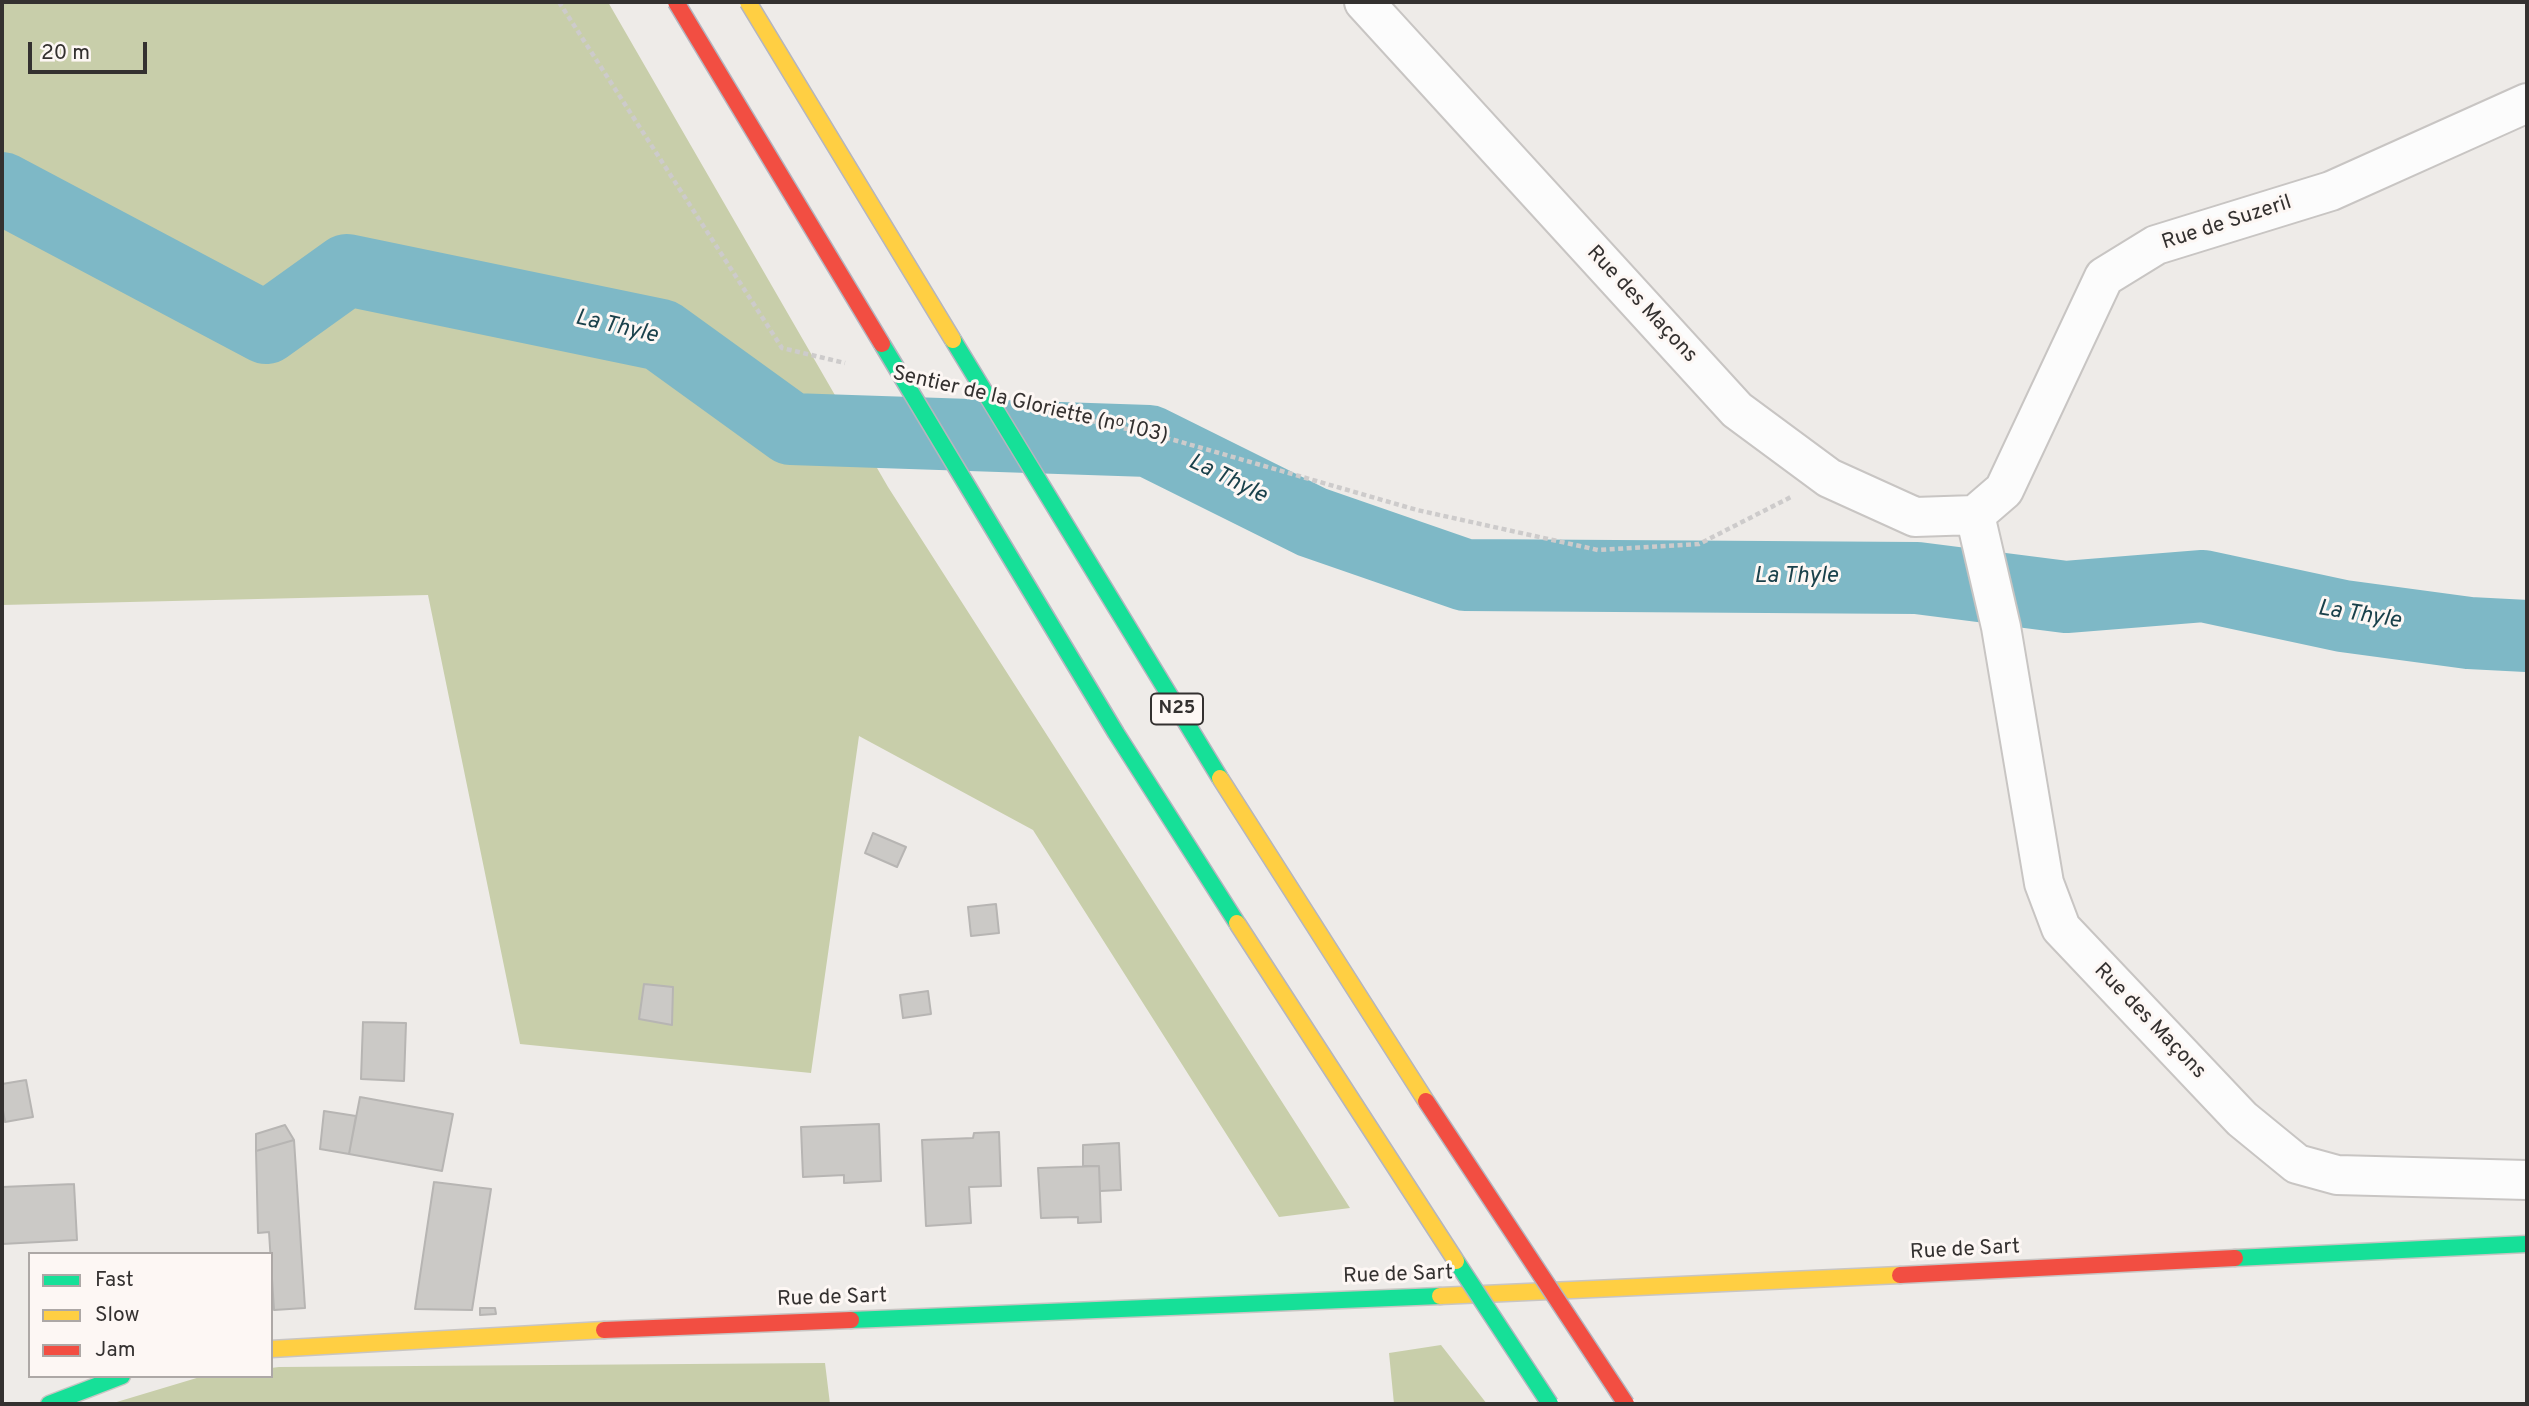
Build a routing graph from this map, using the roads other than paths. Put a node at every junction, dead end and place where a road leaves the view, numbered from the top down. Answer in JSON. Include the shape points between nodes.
{"nodes":[{"id":1,"x":676,"y":2,"type":"edge"},
{"id":2,"x":748,"y":2,"type":"edge"},
{"id":3,"x":1364,"y":2,"type":"edge"},
{"id":4,"x":2527,"y":103,"type":"edge"},
{"id":5,"x":1975,"y":515,"type":"junction"},
{"id":6,"x":2527,"y":1180,"type":"edge"},
{"id":7,"x":2527,"y":1244,"type":"edge"},
{"id":8,"x":273,"y":1349,"type":"edge"},
{"id":9,"x":117,"y":1378,"type":"edge"},
{"id":10,"x":51,"y":1404,"type":"edge"},
{"id":11,"x":1550,"y":1404,"type":"edge"},
{"id":12,"x":1626,"y":1404,"type":"edge"}],
"edges":[{"from":1,"to":11,"type":"main road","bridge":true,"via":[[1116,733]]},
{"from":2,"to":12,"type":"main road","number":"N25","bridge":true,"via":[[1172,701],[1393,1052]]},
{"from":3,"to":5,"type":"street","name":"Rue des Maçons","via":[[1737,410],[1829,478],[1915,517]]},
{"from":4,"to":5,"type":"street","name":"Rue de Suzeril","via":[[2331,191],[2155,246],[2104,277],[2004,490]]},
{"from":5,"to":6,"type":"street","name":"Rue des Maçons","via":[[2001,627],[2044,883],[2061,928],[2242,1119],[2297,1164],[2337,1175]]},
{"from":7,"to":8,"type":"main road","name":"Rue de Sart"},
{"from":9,"to":10,"type":"main road"}]}
